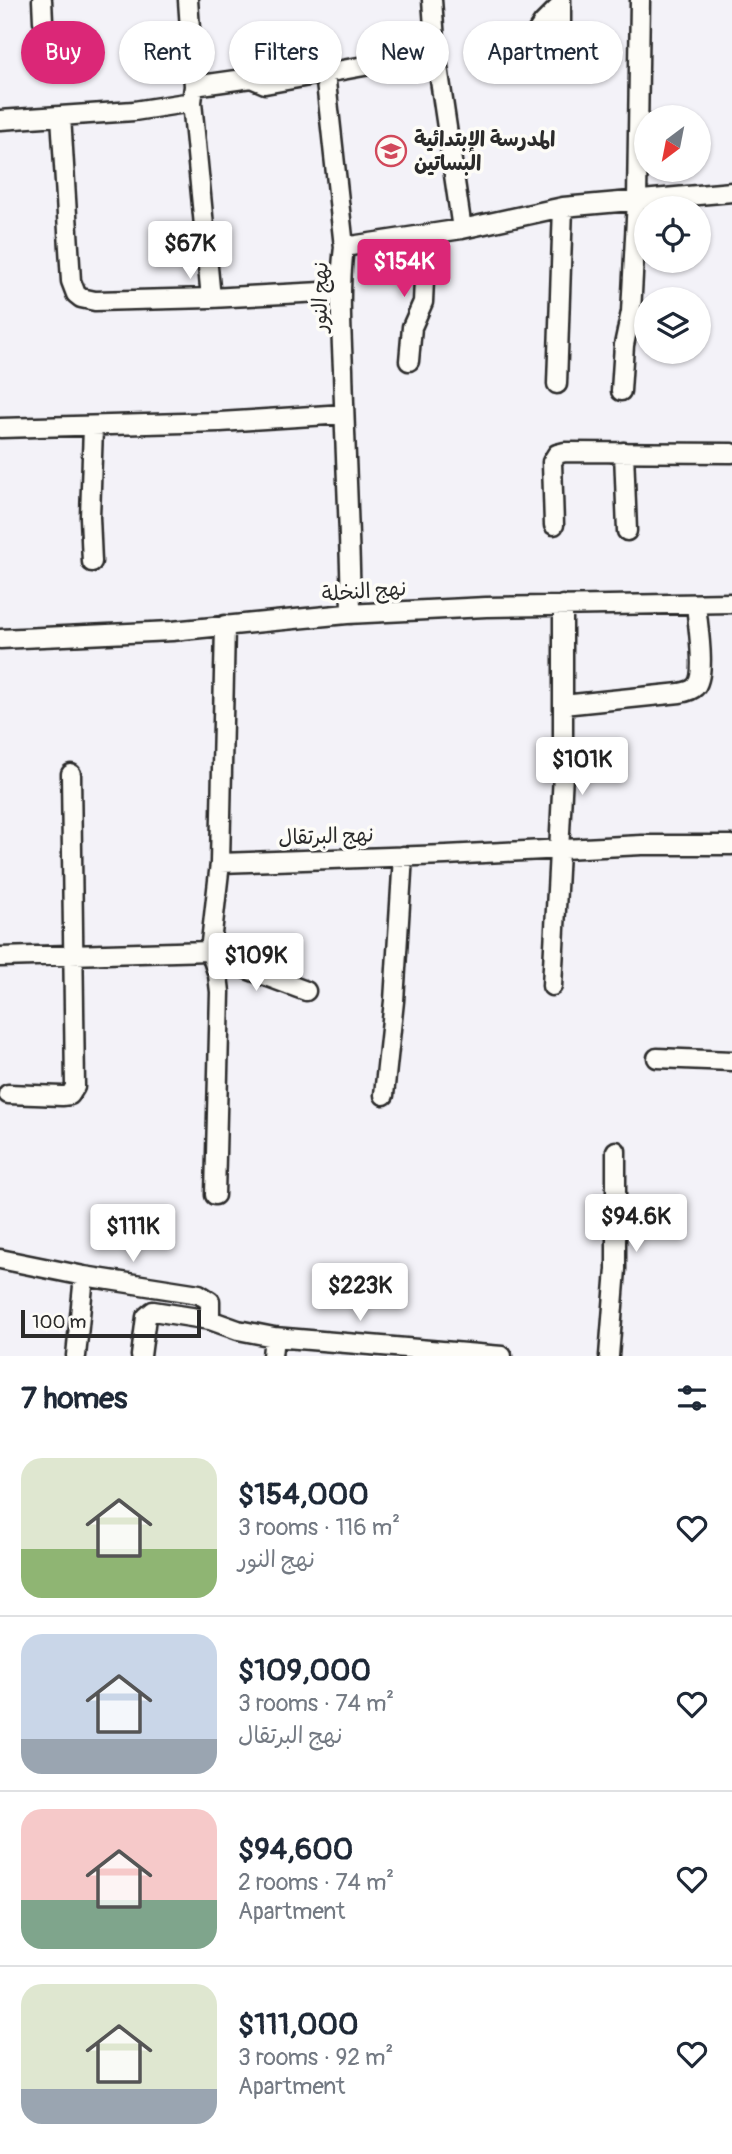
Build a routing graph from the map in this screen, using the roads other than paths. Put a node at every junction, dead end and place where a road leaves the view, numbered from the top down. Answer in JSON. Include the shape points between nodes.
{"nodes":[{"id":1,"x":42,"y":0,"type":"edge"},
{"id":2,"x":188,"y":0,"type":"edge"},
{"id":3,"x":432,"y":0,"type":"edge"},
{"id":4,"x":640,"y":0,"type":"edge"},
{"id":5,"x":43,"y":21,"type":"dead end"},
{"id":6,"x":434,"y":21,"type":"edge"},
{"id":7,"x":229,"y":84,"type":"edge"},
{"id":8,"x":326,"y":84,"type":"edge"},
{"id":9,"x":440,"y":84,"type":"edge"},
{"id":10,"x":193,"y":94,"type":"junction"},
{"id":11,"x":61,"y":116,"type":"junction"},
{"id":12,"x":0,"y":120,"type":"edge"},
{"id":13,"x":732,"y":192,"type":"edge"},
{"id":14,"x":637,"y":196,"type":"edge"},
{"id":15,"x":684,"y":196,"type":"edge"},
{"id":16,"x":634,"y":200,"type":"edge"},
{"id":17,"x":563,"y":207,"type":"junction"},
{"id":18,"x":461,"y":229,"type":"junction"},
{"id":19,"x":426,"y":235,"type":"junction"},
{"id":20,"x":344,"y":247,"type":"junction"},
{"id":21,"x":634,"y":256,"type":"edge"},
{"id":22,"x":341,"y":291,"type":"junction"},
{"id":23,"x":211,"y":298,"type":"junction"},
{"id":24,"x":409,"y":361,"type":"dead end"},
{"id":25,"x":557,"y":384,"type":"dead end"},
{"id":26,"x":621,"y":391,"type":"dead end"},
{"id":27,"x":344,"y":414,"type":"junction"},
{"id":28,"x":93,"y":427,"type":"junction"},
{"id":29,"x":0,"y":428,"type":"edge"},
{"id":30,"x":624,"y":452,"type":"junction"},
{"id":31,"x":732,"y":453,"type":"edge"},
{"id":32,"x":554,"y":525,"type":"dead end"},
{"id":33,"x":627,"y":531,"type":"dead end"},
{"id":34,"x":92,"y":562,"type":"dead end"},
{"id":35,"x":732,"y":603,"type":"edge"},
{"id":36,"x":696,"y":604,"type":"junction"},
{"id":37,"x":563,"y":605,"type":"junction"},
{"id":38,"x":351,"y":614,"type":"junction"},
{"id":39,"x":225,"y":625,"type":"junction"},
{"id":40,"x":0,"y":639,"type":"edge"},
{"id":41,"x":563,"y":705,"type":"junction"},
{"id":42,"x":71,"y":774,"type":"dead end"},
{"id":43,"x":732,"y":845,"type":"edge"},
{"id":44,"x":561,"y":849,"type":"junction"},
{"id":45,"x":403,"y":856,"type":"junction"},
{"id":46,"x":220,"y":863,"type":"junction"},
{"id":47,"x":74,"y":956,"type":"junction"},
{"id":48,"x":0,"y":957,"type":"edge"},
{"id":49,"x":212,"y":957,"type":"junction"},
{"id":50,"x":552,"y":986,"type":"dead end"},
{"id":51,"x":306,"y":991,"type":"dead end"},
{"id":52,"x":657,"y":1058,"type":"dead end"},
{"id":53,"x":732,"y":1062,"type":"edge"},
{"id":54,"x":8,"y":1094,"type":"dead end"},
{"id":55,"x":384,"y":1095,"type":"dead end"},
{"id":56,"x":616,"y":1151,"type":"dead end"},
{"id":57,"x":215,"y":1195,"type":"dead end"},
{"id":58,"x":0,"y":1259,"type":"edge"},
{"id":59,"x":84,"y":1276,"type":"junction"},
{"id":60,"x":210,"y":1320,"type":"junction"},
{"id":61,"x":274,"y":1337,"type":"junction"},
{"id":62,"x":476,"y":1354,"type":"edge"},
{"id":63,"x":76,"y":1356,"type":"edge"},
{"id":64,"x":141,"y":1356,"type":"edge"},
{"id":65,"x":272,"y":1356,"type":"edge"},
{"id":66,"x":502,"y":1356,"type":"edge"},
{"id":67,"x":609,"y":1356,"type":"edge"}],
"edges":[{"from":1,"to":5,"type":"street"},
{"from":2,"to":10,"type":"street"},
{"from":3,"to":6,"type":"street"},
{"from":4,"to":14,"type":"street"},
{"from":7,"to":10,"type":"street"},
{"from":8,"to":20,"type":"street"},
{"from":9,"to":18,"type":"street"},
{"from":10,"to":11,"type":"street","via":[[134,111]]},
{"from":10,"to":23,"type":"street"},
{"from":11,"to":12,"type":"street"},
{"from":11,"to":23,"type":"street","via":[[68,253],[76,294],[95,301]]},
{"from":13,"to":15,"type":"street","name":"نهج النور"},
{"from":16,"to":17,"type":"street","name":"نهج النور"},
{"from":17,"to":18,"type":"street","name":"نهج النور"},
{"from":17,"to":25,"type":"street"},
{"from":18,"to":19,"type":"street","name":"نهج النور"},
{"from":19,"to":20,"type":"street","name":"نهج النور"},
{"from":19,"to":24,"type":"street","via":[[423,302],[412,327]]},
{"from":20,"to":22,"type":"street","name":"نهج النور"},
{"from":21,"to":26,"type":"street"},
{"from":22,"to":23,"type":"street"},
{"from":22,"to":27,"type":"street","name":"نهج النور"},
{"from":27,"to":28,"type":"street"},
{"from":27,"to":38,"type":"street","name":"نهج النور"},
{"from":28,"to":29,"type":"street"},
{"from":28,"to":34,"type":"street"},
{"from":30,"to":31,"type":"street"},
{"from":30,"to":32,"type":"street","via":[[557,454],[552,462]]},
{"from":30,"to":33,"type":"street"},
{"from":35,"to":36,"type":"street","name":"نهج النخلة"},
{"from":36,"to":37,"type":"street","name":"نهج النخلة"},
{"from":36,"to":41,"type":"street","via":[[701,667],[696,687],[680,693]]},
{"from":37,"to":38,"type":"street","name":"نهج النخلة"},
{"from":37,"to":41,"type":"street"},
{"from":38,"to":39,"type":"street","name":"نهج النخلة"},
{"from":39,"to":40,"type":"street","name":"نهج النخلة"},
{"from":39,"to":46,"type":"street"},
{"from":41,"to":44,"type":"street"},
{"from":42,"to":47,"type":"street"},
{"from":43,"to":44,"type":"street","name":"نهج البرتقال"},
{"from":44,"to":45,"type":"street","name":"نهج البرتقال"},
{"from":44,"to":50,"type":"street"},
{"from":45,"to":46,"type":"street","name":"نهج البرتقال"},
{"from":45,"to":55,"type":"street"},
{"from":46,"to":49,"type":"street"},
{"from":47,"to":48,"type":"street"},
{"from":47,"to":49,"type":"street"},
{"from":47,"to":54,"type":"street","via":[[73,1092],[62,1096]]},
{"from":49,"to":51,"type":"street"},
{"from":49,"to":57,"type":"street","via":[[220,992]]},
{"from":52,"to":53,"type":"street"},
{"from":56,"to":67,"type":"street","via":[[616,1269]]},
{"from":58,"to":59,"type":"street"},
{"from":59,"to":60,"type":"street","via":[[199,1294],[210,1301]]},
{"from":59,"to":63,"type":"street"},
{"from":60,"to":61,"type":"street"},
{"from":60,"to":64,"type":"street","via":[[149,1312]]},
{"from":61,"to":62,"type":"street"},
{"from":61,"to":65,"type":"street"},
{"from":62,"to":66,"type":"street"}]}
